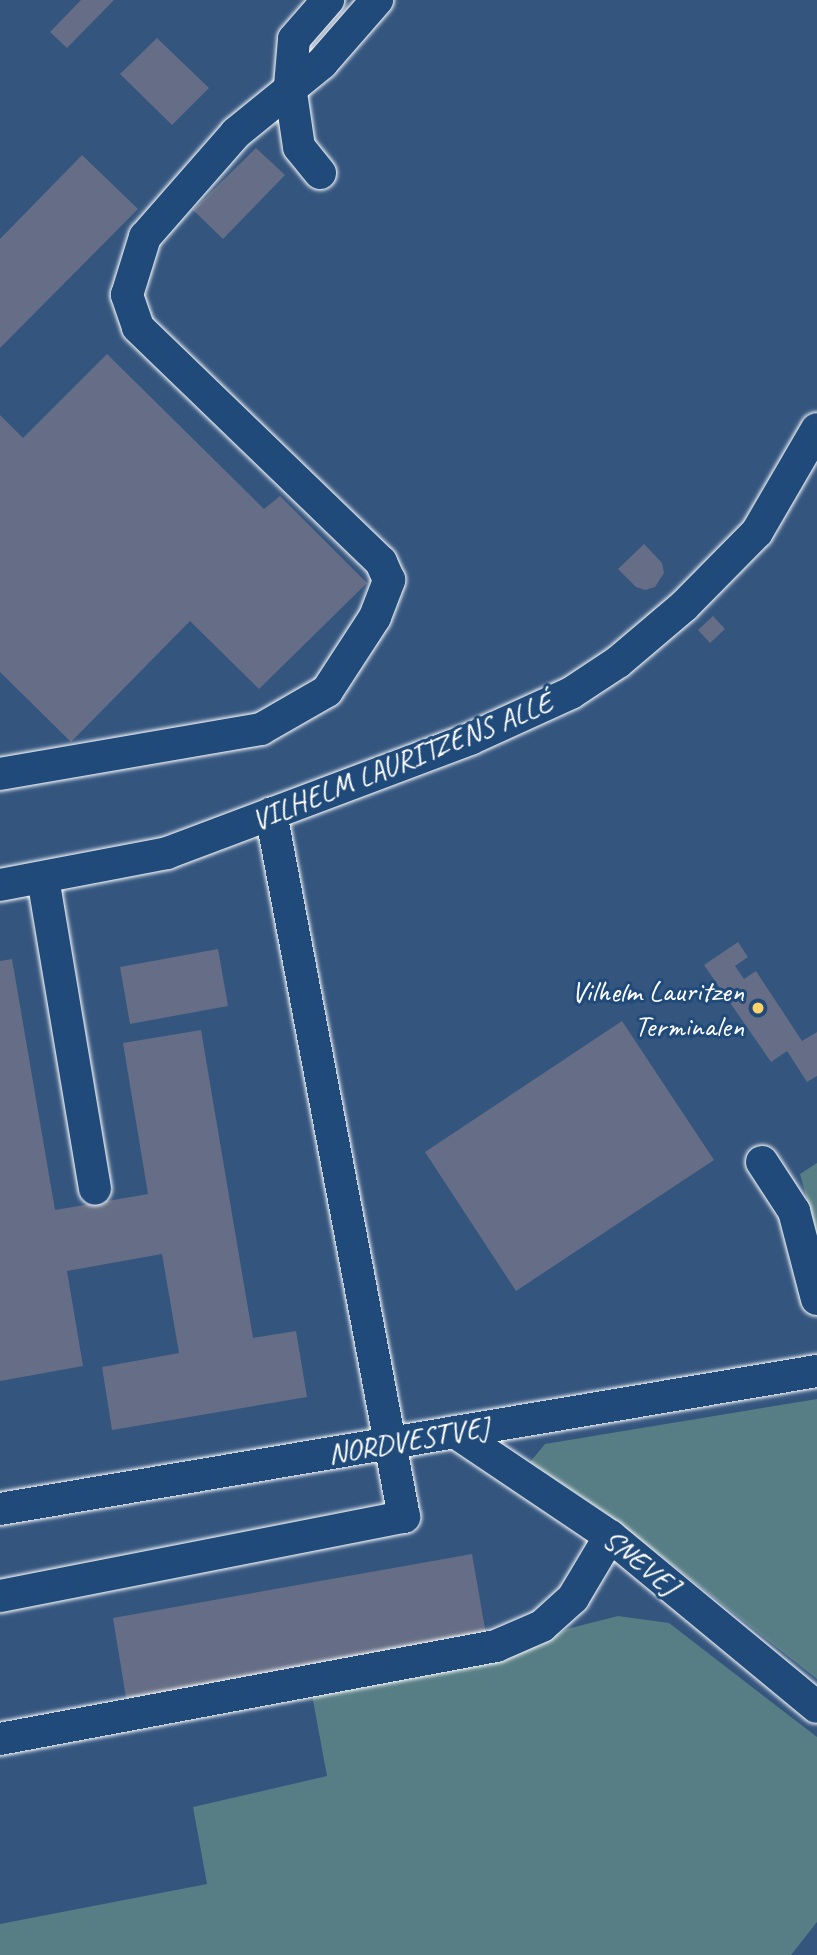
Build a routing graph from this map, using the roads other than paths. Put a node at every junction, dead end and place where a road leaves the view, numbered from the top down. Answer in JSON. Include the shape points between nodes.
{"nodes":[{"id":1,"x":328,"y":0,"type":"edge"},
{"id":2,"x":377,"y":0,"type":"edge"},
{"id":3,"x":289,"y":86,"type":"junction"},
{"id":4,"x":320,"y":173,"type":"dead end"},
{"id":5,"x":811,"y":440,"type":"edge"},
{"id":6,"x":0,"y":774,"type":"edge"},
{"id":7,"x":271,"y":813,"type":"junction"},
{"id":8,"x":43,"y":878,"type":"junction"},
{"id":9,"x":0,"y":885,"type":"edge"},
{"id":10,"x":762,"y":1162,"type":"dead end"},
{"id":11,"x":95,"y":1189,"type":"dead end"},
{"id":12,"x":817,"y":1299,"type":"edge"},
{"id":13,"x":817,"y":1371,"type":"edge"},
{"id":14,"x":455,"y":1432,"type":"junction"},
{"id":15,"x":390,"y":1443,"type":"junction"},
{"id":16,"x":0,"y":1509,"type":"edge"},
{"id":17,"x":610,"y":1536,"type":"junction"},
{"id":18,"x":0,"y":1595,"type":"edge"},
{"id":19,"x":817,"y":1707,"type":"edge"},
{"id":20,"x":0,"y":1739,"type":"edge"}],
"edges":[{"from":1,"to":3,"type":"lane","via":[[294,39]]},
{"from":2,"to":3,"type":"lane","via":[[322,63]]},
{"from":3,"to":4,"type":"lane","via":[[299,147]]},
{"from":3,"to":6,"type":"lane","via":[[236,134],[145,237],[127,295],[138,327],[381,562],[389,580],[375,617],[327,691],[261,729]]},
{"from":5,"to":7,"type":"lane","name":"VILHELM LAURITZENS ALLÉ","via":[[757,532],[684,606],[618,662],[571,693],[470,739]]},
{"from":7,"to":8,"type":"lane","name":"VILHELM LAURITZENS ALLÉ","via":[[167,853]]},
{"from":7,"to":15,"type":"lane"},
{"from":8,"to":9,"type":"lane","name":"VILHELM LAURITZENS ALLÉ"},
{"from":8,"to":11,"type":"lane"},
{"from":10,"to":12,"type":"lane","via":[[794,1211]]},
{"from":13,"to":14,"type":"lane","name":"NORDVESTVEJ"},
{"from":14,"to":15,"type":"lane","name":"NORDVESTVEJ"},
{"from":14,"to":17,"type":"lane","name":"SNEVEJ"},
{"from":15,"to":16,"type":"lane","name":"NORDVESTVEJ"},
{"from":15,"to":18,"type":"lane","via":[[404,1517]]},
{"from":17,"to":19,"type":"lane","name":"SNEVEJ"},
{"from":17,"to":20,"type":"lane","via":[[573,1598],[542,1626],[496,1646]]}]}
